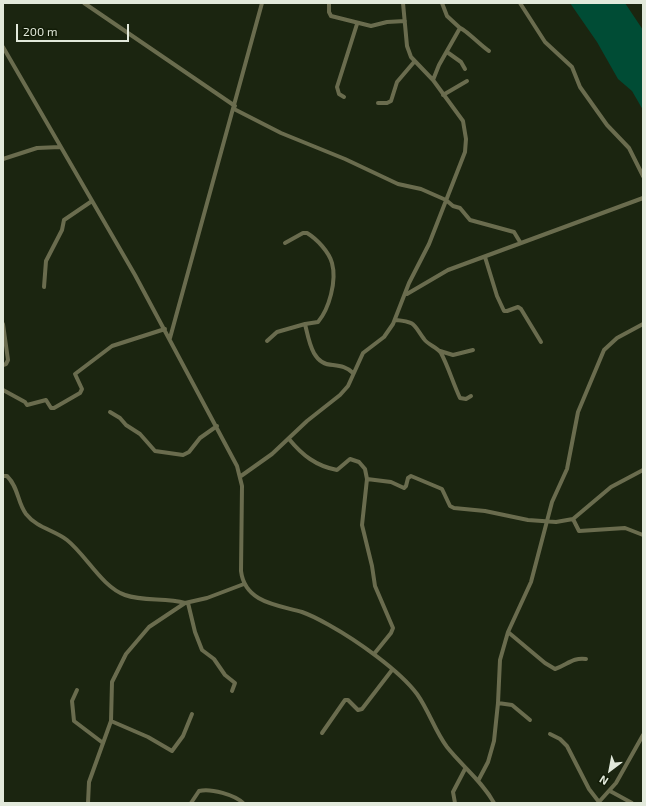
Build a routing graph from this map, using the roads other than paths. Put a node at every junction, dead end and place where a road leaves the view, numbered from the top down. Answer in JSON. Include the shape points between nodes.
{"nodes":[{"id":1,"x":84,"y":3,"type":"edge"},
{"id":2,"x":262,"y":3,"type":"edge"},
{"id":3,"x":403,"y":3,"type":"edge"},
{"id":4,"x":442,"y":3,"type":"edge"},
{"id":5,"x":520,"y":3,"type":"edge"},
{"id":6,"x":329,"y":4,"type":"edge"},
{"id":7,"x":404,"y":21,"type":"junction"},
{"id":8,"x":357,"y":24,"type":"junction"},
{"id":9,"x":460,"y":28,"type":"junction"},
{"id":10,"x":4,"y":50,"type":"edge"},
{"id":11,"x":489,"y":51,"type":"dead end"},
{"id":12,"x":447,"y":52,"type":"junction"},
{"id":13,"x":414,"y":62,"type":"junction"},
{"id":14,"x":465,"y":69,"type":"dead end"},
{"id":15,"x":433,"y":80,"type":"junction"},
{"id":16,"x":467,"y":81,"type":"dead end"},
{"id":17,"x":443,"y":95,"type":"junction"},
{"id":18,"x":344,"y":98,"type":"dead end"},
{"id":19,"x":378,"y":102,"type":"dead end"},
{"id":20,"x":234,"y":108,"type":"junction"},
{"id":21,"x":60,"y":147,"type":"junction"},
{"id":22,"x":3,"y":159,"type":"edge"},
{"id":23,"x":643,"y":176,"type":"edge"},
{"id":24,"x":643,"y":198,"type":"edge"},
{"id":25,"x":446,"y":200,"type":"junction"},
{"id":26,"x":92,"y":202,"type":"junction"},
{"id":27,"x":520,"y":242,"type":"junction"},
{"id":28,"x":285,"y":243,"type":"dead end"},
{"id":29,"x":484,"y":257,"type":"junction"},
{"id":30,"x":44,"y":287,"type":"dead end"},
{"id":31,"x":406,"y":294,"type":"junction"},
{"id":32,"x":396,"y":320,"type":"junction"},
{"id":33,"x":3,"y":324,"type":"edge"},
{"id":34,"x":305,"y":324,"type":"junction"},
{"id":35,"x":643,"y":324,"type":"edge"},
{"id":36,"x":165,"y":329,"type":"junction"},
{"id":37,"x":170,"y":338,"type":"junction"},
{"id":38,"x":267,"y":341,"type":"dead end"},
{"id":39,"x":541,"y":342,"type":"dead end"},
{"id":40,"x":473,"y":350,"type":"dead end"},
{"id":41,"x":440,"y":351,"type":"junction"},
{"id":42,"x":3,"y":365,"type":"edge"},
{"id":43,"x":353,"y":373,"type":"junction"},
{"id":44,"x":3,"y":390,"type":"edge"},
{"id":45,"x":471,"y":396,"type":"dead end"},
{"id":46,"x":110,"y":412,"type":"dead end"},
{"id":47,"x":217,"y":426,"type":"junction"},
{"id":48,"x":290,"y":439,"type":"junction"},
{"id":49,"x":643,"y":470,"type":"edge"},
{"id":50,"x":3,"y":476,"type":"edge"},
{"id":51,"x":241,"y":476,"type":"junction"},
{"id":52,"x":367,"y":479,"type":"junction"},
{"id":53,"x":573,"y":519,"type":"junction"},
{"id":54,"x":546,"y":521,"type":"junction"},
{"id":55,"x":643,"y":535,"type":"edge"},
{"id":56,"x":244,"y":584,"type":"junction"},
{"id":57,"x":186,"y":603,"type":"junction"},
{"id":58,"x":508,"y":632,"type":"junction"},
{"id":59,"x":374,"y":654,"type":"junction"},
{"id":60,"x":586,"y":659,"type":"dead end"},
{"id":61,"x":392,"y":670,"type":"junction"},
{"id":62,"x":77,"y":690,"type":"dead end"},
{"id":63,"x":232,"y":691,"type":"dead end"},
{"id":64,"x":498,"y":703,"type":"junction"},
{"id":65,"x":192,"y":714,"type":"dead end"},
{"id":66,"x":530,"y":720,"type":"dead end"},
{"id":67,"x":111,"y":721,"type":"junction"},
{"id":68,"x":322,"y":733,"type":"dead end"},
{"id":69,"x":550,"y":734,"type":"dead end"},
{"id":70,"x":643,"y":735,"type":"edge"},
{"id":71,"x":103,"y":743,"type":"junction"},
{"id":72,"x":465,"y":769,"type":"junction"},
{"id":73,"x":478,"y":781,"type":"junction"},
{"id":74,"x":610,"y":791,"type":"junction"},
{"id":75,"x":88,"y":803,"type":"edge"},
{"id":76,"x":191,"y":803,"type":"edge"},
{"id":77,"x":243,"y":803,"type":"edge"},
{"id":78,"x":456,"y":803,"type":"edge"},
{"id":79,"x":494,"y":803,"type":"edge"},
{"id":80,"x":598,"y":803,"type":"edge"},
{"id":81,"x":632,"y":803,"type":"edge"}],
"edges":[{"from":1,"to":20,"type":"street"},
{"from":2,"to":20,"type":"street"},
{"from":3,"to":7,"type":"street"},
{"from":4,"to":9,"type":"street","via":[[447,16]]},
{"from":5,"to":23,"type":"street","via":[[545,42],[572,67],[580,87],[607,125],[629,148]]},
{"from":6,"to":8,"type":"street","via":[[331,16]]},
{"from":7,"to":8,"type":"street","via":[[371,26]]},
{"from":7,"to":13,"type":"street","via":[[407,46]]},
{"from":8,"to":18,"type":"street","via":[[337,87]]},
{"from":9,"to":11,"type":"street"},
{"from":9,"to":12,"type":"street"},
{"from":10,"to":21,"type":"street"},
{"from":12,"to":14,"type":"street","via":[[461,62]]},
{"from":12,"to":15,"type":"street"},
{"from":13,"to":15,"type":"street"},
{"from":13,"to":19,"type":"street","via":[[395,85],[391,101]]},
{"from":15,"to":17,"type":"street"},
{"from":16,"to":17,"type":"street"},
{"from":17,"to":25,"type":"street","via":[[463,121],[466,139],[465,152]]},
{"from":20,"to":25,"type":"street","via":[[281,133],[398,184],[421,189]]},
{"from":20,"to":37,"type":"street"},
{"from":21,"to":22,"type":"street","via":[[36,148]]},
{"from":21,"to":26,"type":"street"},
{"from":24,"to":27,"type":"street"},
{"from":25,"to":27,"type":"street","via":[[460,208],[470,220],[514,232]]},
{"from":25,"to":31,"type":"street"},
{"from":26,"to":30,"type":"street","via":[[64,220],[62,230],[47,260]]},
{"from":26,"to":36,"type":"street"},
{"from":27,"to":29,"type":"street"},
{"from":28,"to":34,"type":"street","via":[[307,233],[326,251],[333,265],[331,291],[324,313],[318,322]]},
{"from":29,"to":31,"type":"street","via":[[442,272]]},
{"from":29,"to":39,"type":"street","via":[[504,311],[518,307],[521,309]]},
{"from":31,"to":32,"type":"street"},
{"from":32,"to":41,"type":"street","via":[[413,323],[426,341]]},
{"from":32,"to":43,"type":"street","via":[[384,337],[363,352]]},
{"from":33,"to":42,"type":"street","via":[[8,360]]},
{"from":34,"to":38,"type":"street","via":[[277,332]]},
{"from":34,"to":43,"type":"street","via":[[313,353],[317,358],[327,364],[342,366]]},
{"from":35,"to":54,"type":"street","via":[[617,338],[604,350],[578,412],[567,469]]},
{"from":36,"to":37,"type":"street"},
{"from":36,"to":44,"type":"street","via":[[109,348],[75,374],[82,389],[80,393],[54,408],[51,408],[46,400],[27,405]]},
{"from":37,"to":47,"type":"street"},
{"from":40,"to":41,"type":"street","via":[[453,355]]},
{"from":41,"to":45,"type":"street","via":[[460,398],[466,399]]},
{"from":43,"to":48,"type":"street","via":[[348,386],[340,395],[307,421]]},
{"from":46,"to":47,"type":"street","via":[[140,434],[155,451],[183,455]]},
{"from":47,"to":51,"type":"street"},
{"from":48,"to":51,"type":"street"},
{"from":48,"to":52,"type":"street","via":[[300,452],[325,467],[337,470],[350,459],[359,462],[365,469]]},
{"from":49,"to":53,"type":"street","via":[[611,487]]},
{"from":50,"to":57,"type":"street","via":[[7,476],[15,485],[23,510],[32,520],[70,542],[120,593],[131,597]]},
{"from":51,"to":56,"type":"street","via":[[241,571]]},
{"from":52,"to":54,"type":"street","via":[[391,482],[404,488],[411,476],[442,489],[450,506],[454,508]]},
{"from":52,"to":59,"type":"street","via":[[362,525],[376,586],[393,628]]},
{"from":53,"to":54,"type":"street"},
{"from":53,"to":55,"type":"street","via":[[579,531],[625,528]]},
{"from":54,"to":58,"type":"street","via":[[531,582]]},
{"from":56,"to":57,"type":"street"},
{"from":56,"to":59,"type":"street","via":[[261,600],[313,617]]},
{"from":57,"to":63,"type":"street","via":[[200,645],[235,683]]},
{"from":57,"to":67,"type":"street","via":[[150,627],[126,654],[112,682]]},
{"from":58,"to":60,"type":"street","via":[[555,669],[572,660]]},
{"from":58,"to":64,"type":"street","via":[[500,660]]},
{"from":59,"to":61,"type":"street"},
{"from":61,"to":68,"type":"street","via":[[362,709],[358,710],[345,700]]},
{"from":61,"to":72,"type":"street","via":[[417,694],[447,746]]},
{"from":62,"to":71,"type":"street","via":[[72,701],[74,721]]},
{"from":64,"to":66,"type":"street","via":[[512,705]]},
{"from":64,"to":73,"type":"street","via":[[493,746]]},
{"from":65,"to":67,"type":"street","via":[[183,736],[172,751]]},
{"from":67,"to":71,"type":"street"},
{"from":69,"to":80,"type":"street","via":[[567,746]]},
{"from":70,"to":74,"type":"street"},
{"from":71,"to":75,"type":"street","via":[[89,782]]},
{"from":72,"to":73,"type":"street"},
{"from":72,"to":78,"type":"street","via":[[453,792]]},
{"from":73,"to":79,"type":"street"},
{"from":74,"to":80,"type":"street"},
{"from":74,"to":81,"type":"street"},
{"from":76,"to":77,"type":"street","via":[[199,791],[205,790],[235,797]]}]}
